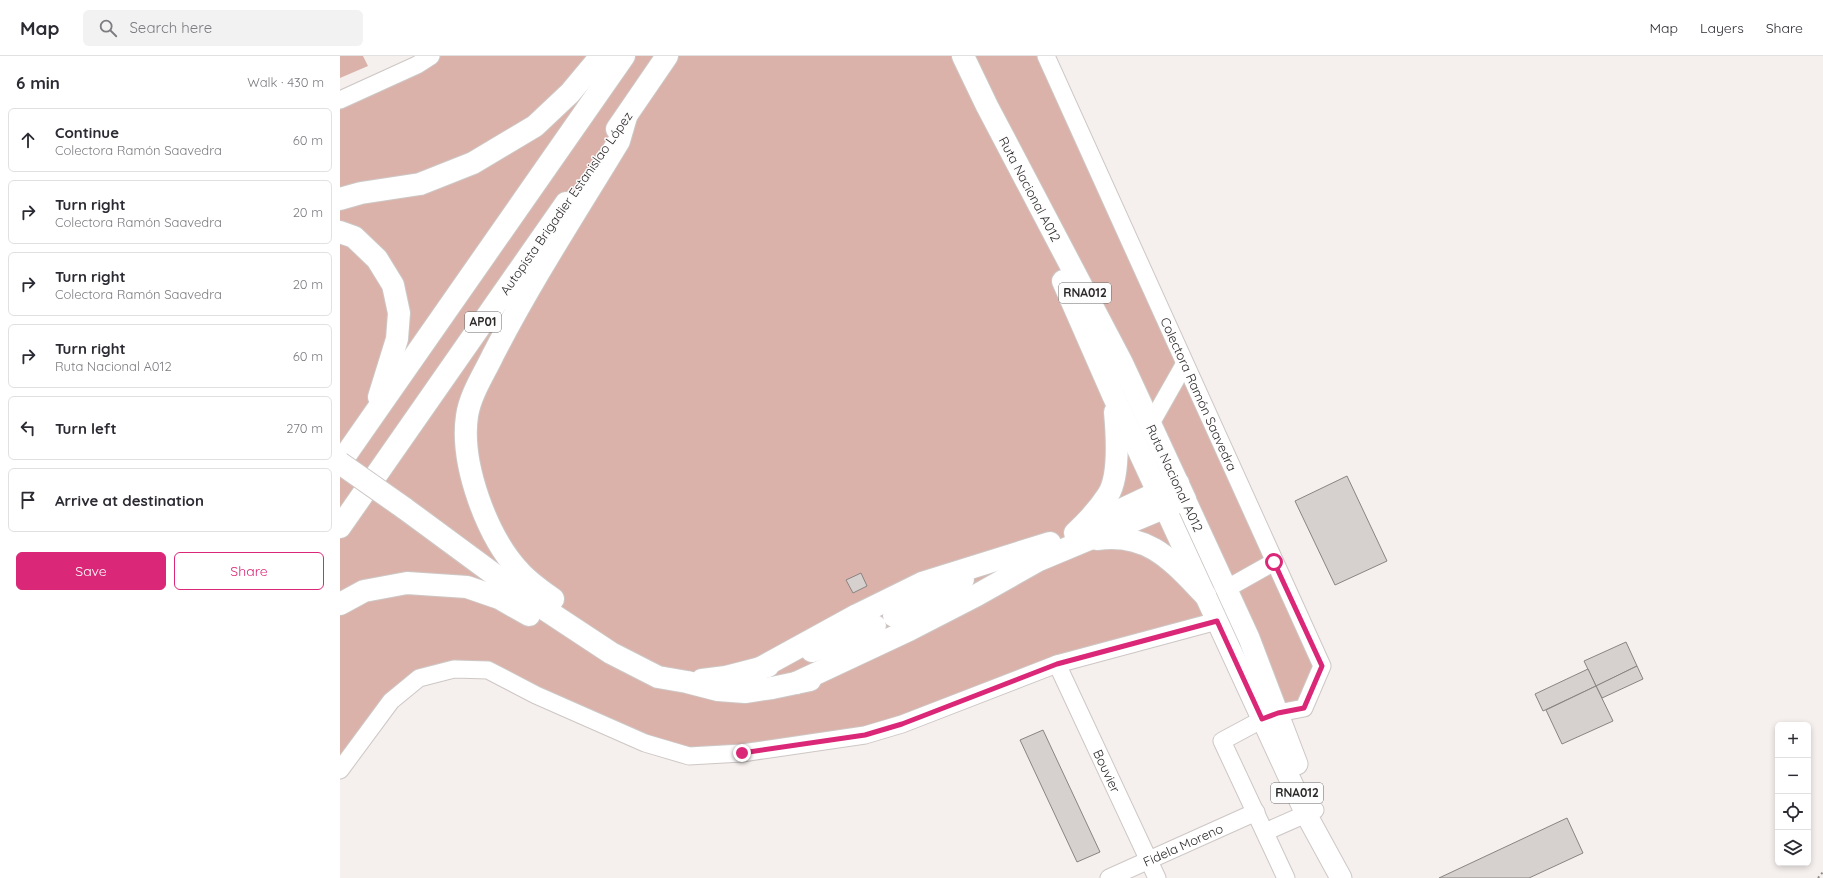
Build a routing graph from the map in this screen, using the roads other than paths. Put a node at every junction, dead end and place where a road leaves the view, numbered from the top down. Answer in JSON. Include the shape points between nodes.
{"nodes":[{"id":1,"x":431,"y":56,"type":"edge"},
{"id":2,"x":601,"y":56,"type":"edge"},
{"id":3,"x":624,"y":56,"type":"edge"},
{"id":4,"x":668,"y":56,"type":"edge"},
{"id":5,"x":963,"y":56,"type":"edge"},
{"id":6,"x":1046,"y":56,"type":"edge"},
{"id":7,"x":340,"y":100,"type":"edge"},
{"id":8,"x":987,"y":106,"type":"junction"},
{"id":9,"x":626,"y":117,"type":"junction"},
{"id":10,"x":340,"y":199,"type":"edge"},
{"id":11,"x":340,"y":232,"type":"edge"},
{"id":12,"x":1184,"y":364,"type":"junction"},
{"id":13,"x":1113,"y":395,"type":"junction"},
{"id":14,"x":374,"y":414,"type":"junction"},
{"id":15,"x":1150,"y":425,"type":"junction"},
{"id":16,"x":340,"y":463,"type":"edge"},
{"id":17,"x":1181,"y":491,"type":"junction"},
{"id":18,"x":1162,"y":500,"type":"junction"},
{"id":19,"x":340,"y":527,"type":"edge"},
{"id":20,"x":1080,"y":537,"type":"junction"},
{"id":21,"x":1274,"y":562,"type":"junction"},
{"id":22,"x":990,"y":563,"type":"junction"},
{"id":23,"x":1226,"y":589,"type":"junction"},
{"id":24,"x":977,"y":595,"type":"junction"},
{"id":25,"x":1205,"y":595,"type":"junction"},
{"id":26,"x":340,"y":604,"type":"edge"},
{"id":27,"x":1217,"y":621,"type":"junction"},
{"id":28,"x":611,"y":653,"type":"junction"},
{"id":29,"x":1057,"y":664,"type":"junction"},
{"id":30,"x":755,"y":671,"type":"junction"},
{"id":31,"x":687,"y":682,"type":"junction"},
{"id":32,"x":796,"y":682,"type":"junction"},
{"id":33,"x":1270,"y":716,"type":"junction"},
{"id":34,"x":340,"y":770,"type":"edge"},
{"id":35,"x":1256,"y":812,"type":"junction"},
{"id":36,"x":1311,"y":812,"type":"junction"},
{"id":37,"x":1265,"y":832,"type":"junction"},
{"id":38,"x":1148,"y":860,"type":"junction"},
{"id":39,"x":1336,"y":874,"type":"edge"},
{"id":40,"x":1110,"y":878,"type":"edge"},
{"id":41,"x":1157,"y":878,"type":"edge"},
{"id":42,"x":1286,"y":878,"type":"edge"}],
"edges":[{"from":1,"to":7,"type":"street","via":[[417,65]]},
{"from":2,"to":10,"type":"highway","via":[[570,93],[535,126],[473,164],[420,184],[361,193]]},
{"from":3,"to":14,"type":"highway","number":"AP01"},
{"from":4,"to":9,"type":"highway","name":"Autopista Brigadier Estanislao López","number":"AP01"},
{"from":5,"to":8,"type":"highway","name":"Ruta Nacional A012","number":"RNA012"},
{"from":6,"to":12,"type":"street","name":"Colectora Ramón Saavedra"},
{"from":8,"to":13,"type":"highway","name":"Ruta Nacional A012","number":"RNA012"},
{"from":8,"to":15,"type":"highway","name":"Ruta Nacional A012","number":"RNA012","via":[[1122,363]]},
{"from":9,"to":19,"type":"highway","name":"Autopista Brigadier Estanislao López","number":"AP01"},
{"from":9,"to":28,"type":"highway","via":[[619,141],[513,316],[475,392],[467,415],[466,444],[475,494],[498,543],[520,572],[597,636]]},
{"from":11,"to":14,"type":"highway","via":[[354,237],[377,259],[393,285],[399,313],[397,340]]},
{"from":12,"to":15,"type":"street"},
{"from":12,"to":21,"type":"street","name":"Colectora Ramón Saavedra"},
{"from":13,"to":18,"type":"highway","name":"Ruta Nacional A012","number":"RNA012"},
{"from":13,"to":20,"type":"highway","number":"RNA012","via":[[1118,436],[1116,467],[1109,494]]},
{"from":14,"to":16,"type":"highway","number":"AP01"},
{"from":15,"to":17,"type":"highway","name":"Ruta Nacional A012","number":"RNA012"},
{"from":16,"to":28,"type":"highway","bridge":true,"via":[[514,589]]},
{"from":17,"to":18,"type":"highway"},
{"from":17,"to":23,"type":"main road","name":"Ruta Nacional A012","number":"RNA012"},
{"from":18,"to":20,"type":"highway"},
{"from":18,"to":25,"type":"main road","name":"Ruta Nacional A012","number":"RNA012"},
{"from":20,"to":22,"type":"highway"},
{"from":20,"to":24,"type":"highway"},
{"from":20,"to":25,"type":"highway","via":[[1110,537],[1152,547],[1179,568]]},
{"from":21,"to":23,"type":"street"},
{"from":21,"to":33,"type":"street","name":"Colectora Ramón Saavedra","via":[[1322,666],[1304,708]]},
{"from":22,"to":24,"type":"highway","via":[[895,617]]},
{"from":22,"to":30,"type":"highway","via":[[922,583]]},
{"from":23,"to":33,"type":"main road","name":"Ruta Nacional A012","number":"RNA012","via":[[1249,638]]},
{"from":24,"to":32,"type":"highway","via":[[909,630]]},
{"from":25,"to":27,"type":"main road","name":"Ruta Nacional A012","number":"RNA012"},
{"from":26,"to":28,"type":"highway","via":[[364,591],[407,583],[467,587],[500,598],[589,650]]},
{"from":27,"to":29,"type":"street"},
{"from":27,"to":33,"type":"main road","name":"Ruta Nacional A012","number":"RNA012"},
{"from":28,"to":31,"type":"highway","via":[[658,677]]},
{"from":29,"to":34,"type":"street","via":[[902,724],[865,735],[742,753],[689,756],[645,743],[536,695],[488,670],[454,669],[420,678],[391,701]]},
{"from":29,"to":38,"type":"street","name":"Bouvier"},
{"from":30,"to":31,"type":"highway"},
{"from":30,"to":32,"type":"highway","via":[[875,626]]},
{"from":31,"to":32,"type":"highway","via":[[718,690],[745,692]]},
{"from":33,"to":35,"type":"street","via":[[1222,741]]},
{"from":33,"to":36,"type":"main road","name":"Ruta Nacional A012","number":"RNA012"},
{"from":35,"to":37,"type":"street"},
{"from":35,"to":38,"type":"street","name":"Fidela Moreno"},
{"from":36,"to":37,"type":"street"},
{"from":36,"to":39,"type":"main road","name":"Ruta Nacional A012","number":"RNA012"},
{"from":37,"to":42,"type":"street"},
{"from":38,"to":40,"type":"street","name":"Fidela Moreno"},
{"from":38,"to":41,"type":"street","name":"Bouvier"}]}
